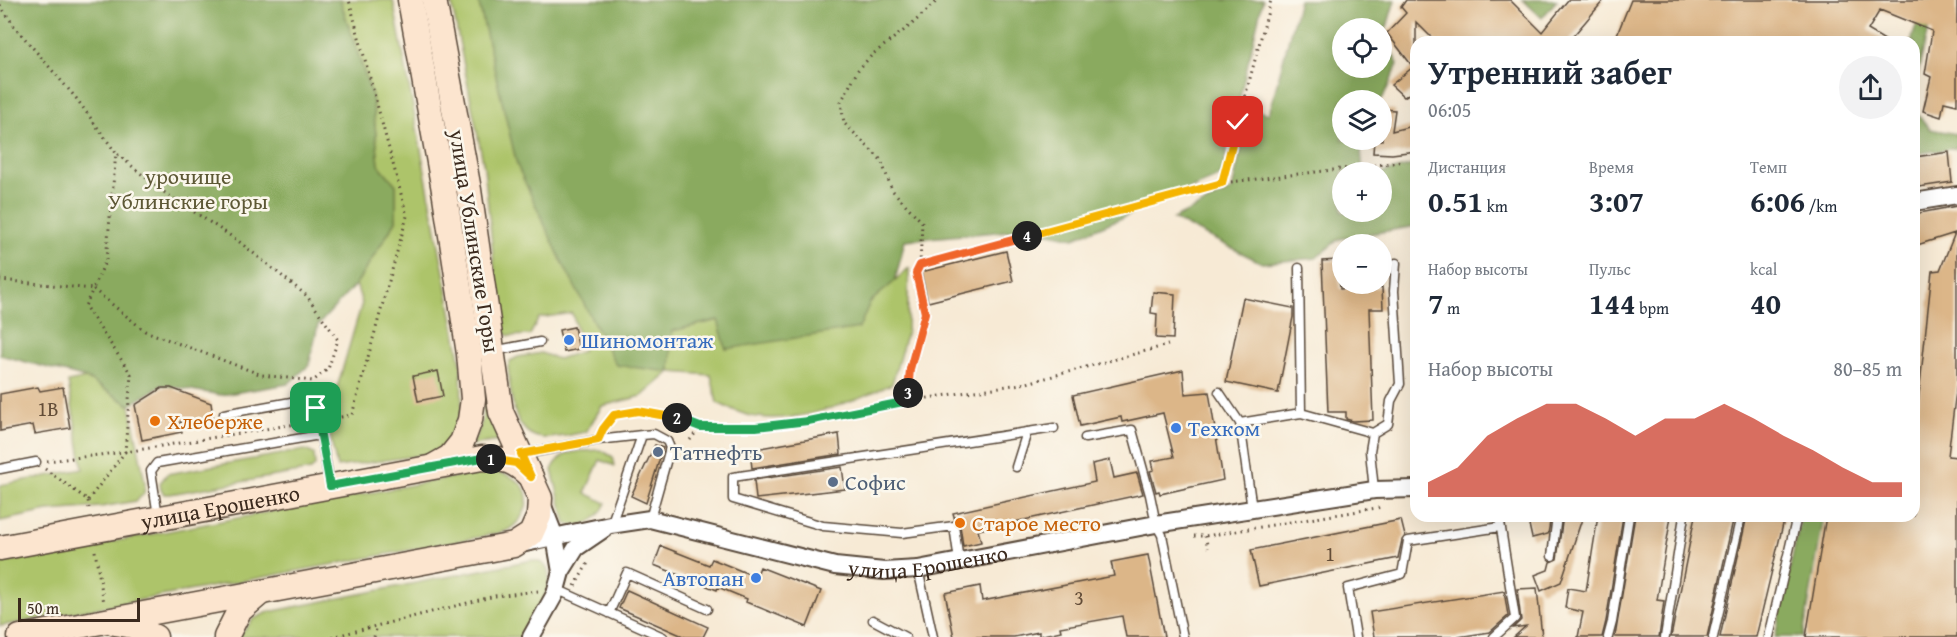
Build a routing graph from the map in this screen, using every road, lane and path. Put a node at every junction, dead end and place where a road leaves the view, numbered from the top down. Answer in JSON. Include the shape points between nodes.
{"nodes":[{"id":1,"x":349,"y":0,"type":"edge"},
{"id":2,"x":410,"y":0,"type":"edge"},
{"id":3,"x":434,"y":0,"type":"edge"},
{"id":4,"x":938,"y":0,"type":"edge"},
{"id":5,"x":1271,"y":0,"type":"edge"},
{"id":6,"x":0,"y":5,"type":"edge"},
{"id":7,"x":116,"y":153,"type":"junction"},
{"id":8,"x":1401,"y":162,"type":"dead end"},
{"id":9,"x":1222,"y":183,"type":"junction"},
{"id":10,"x":1957,"y":195,"type":"edge"},
{"id":11,"x":1920,"y":201,"type":"edge"},
{"id":12,"x":407,"y":216,"type":"dead end"},
{"id":13,"x":1396,"y":263,"type":"dead end"},
{"id":14,"x":920,"y":265,"type":"junction"},
{"id":15,"x":1299,"y":268,"type":"dead end"},
{"id":16,"x":0,"y":280,"type":"edge"},
{"id":17,"x":93,"y":290,"type":"junction"},
{"id":18,"x":540,"y":342,"type":"dead end"},
{"id":19,"x":1168,"y":345,"type":"dead end"},
{"id":20,"x":493,"y":351,"type":"junction"},
{"id":21,"x":1219,"y":392,"type":"dead end"},
{"id":22,"x":908,"y":401,"type":"junction"},
{"id":23,"x":1300,"y":413,"type":"junction"},
{"id":24,"x":224,"y":414,"type":"dead end"},
{"id":25,"x":1240,"y":423,"type":"junction"},
{"id":26,"x":700,"y":427,"type":"junction"},
{"id":27,"x":1054,"y":428,"type":"dead end"},
{"id":28,"x":1027,"y":432,"type":"junction"},
{"id":29,"x":1373,"y":433,"type":"junction"},
{"id":30,"x":320,"y":435,"type":"junction"},
{"id":31,"x":642,"y":435,"type":"junction"},
{"id":32,"x":1084,"y":438,"type":"dead end"},
{"id":33,"x":598,"y":440,"type":"junction"},
{"id":34,"x":690,"y":440,"type":"dead end"},
{"id":35,"x":521,"y":454,"type":"junction"},
{"id":36,"x":36,"y":462,"type":"dead end"},
{"id":37,"x":432,"y":467,"type":"junction"},
{"id":38,"x":1016,"y":467,"type":"dead end"},
{"id":39,"x":0,"y":468,"type":"edge"},
{"id":40,"x":330,"y":486,"type":"junction"},
{"id":41,"x":536,"y":487,"type":"junction"},
{"id":42,"x":1410,"y":489,"type":"edge"},
{"id":43,"x":1374,"y":490,"type":"junction"},
{"id":44,"x":88,"y":500,"type":"dead end"},
{"id":45,"x":1252,"y":509,"type":"junction"},
{"id":46,"x":158,"y":518,"type":"junction"},
{"id":47,"x":650,"y":519,"type":"junction"},
{"id":48,"x":1500,"y":522,"type":"edge"},
{"id":49,"x":1556,"y":522,"type":"edge"},
{"id":50,"x":1628,"y":522,"type":"edge"},
{"id":51,"x":1683,"y":522,"type":"edge"},
{"id":52,"x":1740,"y":522,"type":"edge"},
{"id":53,"x":1796,"y":522,"type":"edge"},
{"id":54,"x":1156,"y":524,"type":"junction"},
{"id":55,"x":610,"y":525,"type":"junction"},
{"id":56,"x":1500,"y":527,"type":"junction"},
{"id":57,"x":1205,"y":536,"type":"dead end"},
{"id":58,"x":555,"y":537,"type":"junction"},
{"id":59,"x":94,"y":543,"type":"dead end"},
{"id":60,"x":514,"y":545,"type":"junction"},
{"id":61,"x":0,"y":548,"type":"edge"},
{"id":62,"x":1208,"y":548,"type":"dead end"},
{"id":63,"x":1552,"y":556,"type":"dead end"},
{"id":64,"x":959,"y":561,"type":"junction"},
{"id":65,"x":918,"y":569,"type":"junction"},
{"id":66,"x":561,"y":572,"type":"junction"},
{"id":67,"x":556,"y":591,"type":"junction"},
{"id":68,"x":259,"y":594,"type":"junction"},
{"id":69,"x":707,"y":609,"type":"dead end"},
{"id":70,"x":609,"y":613,"type":"junction"},
{"id":71,"x":105,"y":614,"type":"junction"},
{"id":72,"x":873,"y":620,"type":"dead end"},
{"id":73,"x":377,"y":626,"type":"junction"},
{"id":74,"x":21,"y":637,"type":"edge"},
{"id":75,"x":155,"y":637,"type":"edge"},
{"id":76,"x":226,"y":637,"type":"edge"},
{"id":77,"x":332,"y":637,"type":"edge"},
{"id":78,"x":374,"y":637,"type":"edge"},
{"id":79,"x":531,"y":637,"type":"edge"},
{"id":80,"x":663,"y":637,"type":"edge"},
{"id":81,"x":905,"y":637,"type":"edge"},
{"id":82,"x":933,"y":637,"type":"edge"},
{"id":83,"x":1183,"y":637,"type":"edge"},
{"id":84,"x":1356,"y":637,"type":"edge"},
{"id":85,"x":1494,"y":637,"type":"edge"},
{"id":86,"x":1608,"y":637,"type":"edge"},
{"id":87,"x":1665,"y":637,"type":"edge"},
{"id":88,"x":1713,"y":637,"type":"edge"},
{"id":89,"x":1769,"y":637,"type":"edge"}],
"edges":[{"from":1,"to":12,"type":"path"},
{"from":2,"to":37,"type":"main road","name":"улица Ублинские Горы","via":[[445,196],[473,399],[462,442],[450,457]]},
{"from":3,"to":20,"type":"main road","name":"улица Ублинские Горы","via":[[469,190]]},
{"from":4,"to":14,"type":"path","via":[[858,70],[841,102],[844,123],[881,160],[892,190],[922,222]]},
{"from":5,"to":9,"type":"path"},
{"from":6,"to":7,"type":"path"},
{"from":7,"to":17,"type":"path","via":[[106,260]]},
{"from":7,"to":17,"type":"path","via":[[307,296],[338,340],[328,369],[313,381],[262,375],[145,331]]},
{"from":8,"to":9,"type":"path"},
{"from":9,"to":14,"type":"path"},
{"from":10,"to":11,"type":"street"},
{"from":13,"to":29,"type":"lane","via":[[1400,384],[1391,401],[1388,424]]},
{"from":14,"to":22,"type":"path","via":[[916,273],[925,313],[910,369]]},
{"from":15,"to":23,"type":"lane"},
{"from":16,"to":17,"type":"path"},
{"from":17,"to":44,"type":"path","via":[[85,306],[131,374],[125,452]]},
{"from":18,"to":20,"type":"lane"},
{"from":19,"to":22,"type":"path","via":[[1027,383]]},
{"from":20,"to":35,"type":"main road","name":"улица Ублинские Горы","via":[[501,412]]},
{"from":21,"to":25,"type":"lane"},
{"from":22,"to":26,"type":"path","via":[[808,421],[756,427]]},
{"from":23,"to":25,"type":"lane"},
{"from":23,"to":29,"type":"lane"},
{"from":24,"to":30,"type":"lane","via":[[308,399],[316,408]]},
{"from":25,"to":45,"type":"lane"},
{"from":26,"to":33,"type":"path","via":[[672,416],[638,411],[614,415]]},
{"from":26,"to":34,"type":"path"},
{"from":27,"to":28,"type":"lane"},
{"from":28,"to":38,"type":"lane"},
{"from":28,"to":64,"type":"lane","via":[[733,477],[733,499],[823,526],[902,533],[954,526]]},
{"from":29,"to":43,"type":"lane","via":[[1370,451]]},
{"from":30,"to":40,"type":"lane"},
{"from":30,"to":46,"type":"lane","via":[[157,463],[151,471]]},
{"from":31,"to":33,"type":"lane"},
{"from":31,"to":47,"type":"lane","via":[[654,434],[667,441],[670,448]]},
{"from":31,"to":55,"type":"lane"},
{"from":32,"to":54,"type":"lane","via":[[1132,430]]},
{"from":33,"to":35,"type":"lane"},
{"from":35,"to":41,"type":"main road","name":"улица Ублинские Горы"},
{"from":36,"to":39,"type":"lane"},
{"from":37,"to":40,"type":"main road","name":"улица Ерошенко"},
{"from":37,"to":41,"type":"main road","name":"улица Ерошенко","via":[[482,458],[500,459],[516,463]]},
{"from":40,"to":46,"type":"main road","name":"улица Ерошенко"},
{"from":41,"to":58,"type":"street"},
{"from":41,"to":60,"type":"main road","via":[[539,516],[531,534]]},
{"from":42,"to":43,"type":"street","name":"улица Ерошенко"},
{"from":43,"to":45,"type":"street","name":"улица Ерошенко"},
{"from":45,"to":54,"type":"street","name":"улица Ерошенко"},
{"from":46,"to":61,"type":"main road","name":"улица Ерошенко"},
{"from":47,"to":55,"type":"street","name":"улица Ерошенко"},
{"from":47,"to":65,"type":"street","name":"улица Ерошенко","via":[[835,566],[884,571]]},
{"from":48,"to":56,"type":"lane"},
{"from":49,"to":63,"type":"lane"},
{"from":50,"to":86,"type":"lane"},
{"from":51,"to":87,"type":"lane"},
{"from":52,"to":88,"type":"lane"},
{"from":53,"to":89,"type":"lane"},
{"from":54,"to":64,"type":"street","name":"улица Ерошенко"},
{"from":54,"to":83,"type":"lane","via":[[1162,535]]},
{"from":55,"to":58,"type":"street","name":"улица Ерошенко"},
{"from":55,"to":66,"type":"street","via":[[576,548]]},
{"from":56,"to":84,"type":"lane","via":[[1408,541],[1402,574],[1348,588]]},
{"from":56,"to":85,"type":"lane","via":[[1515,618]]},
{"from":57,"to":62,"type":"path"},
{"from":58,"to":60,"type":"street","name":"улица Ерошенко"},
{"from":58,"to":66,"type":"street"},
{"from":59,"to":71,"type":"path"},
{"from":60,"to":66,"type":"street","name":"улица Ерошенко","via":[[545,553]]},
{"from":60,"to":68,"type":"main road","name":"улица Ерошенко"},
{"from":64,"to":65,"type":"street","name":"улица Ерошенко"},
{"from":65,"to":82,"type":"lane"},
{"from":66,"to":67,"type":"street"},
{"from":67,"to":70,"type":"lane"},
{"from":67,"to":73,"type":"path","via":[[495,596]]},
{"from":67,"to":79,"type":"street"},
{"from":68,"to":71,"type":"main road","name":"улица Ерошенко"},
{"from":68,"to":76,"type":"main road","via":[[239,611]]},
{"from":69,"to":70,"type":"lane","via":[[627,573]]},
{"from":70,"to":80,"type":"lane"},
{"from":71,"to":74,"type":"main road","name":"улица Ерошенко"},
{"from":71,"to":75,"type":"main road"},
{"from":72,"to":81,"type":"lane"},
{"from":73,"to":77,"type":"path"},
{"from":73,"to":78,"type":"path"}]}
